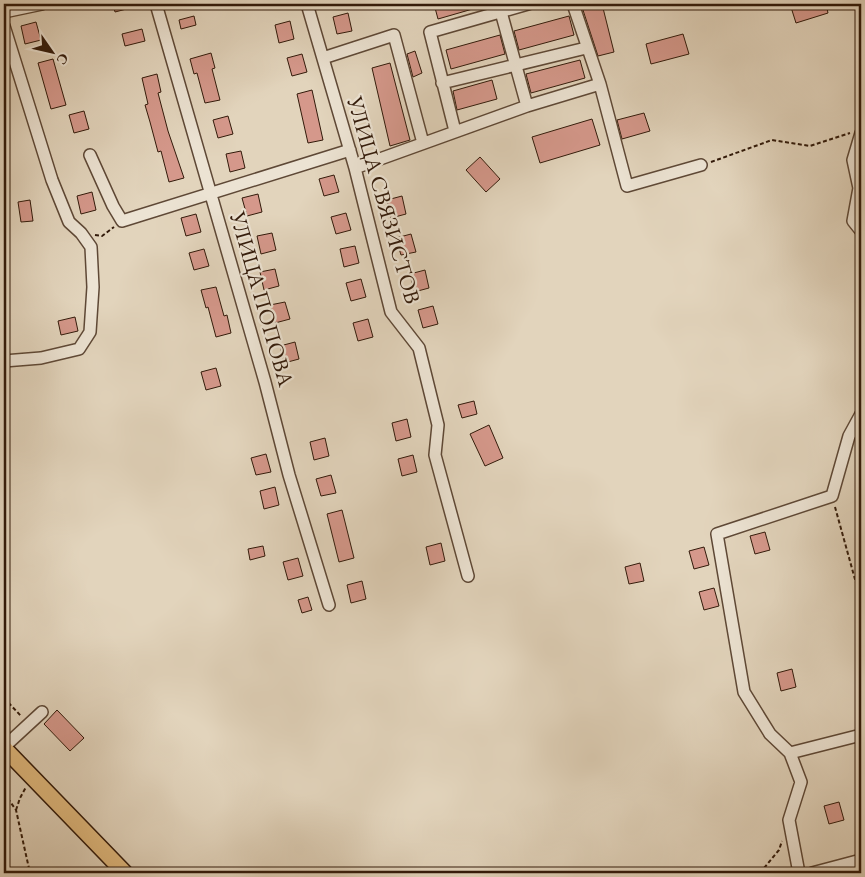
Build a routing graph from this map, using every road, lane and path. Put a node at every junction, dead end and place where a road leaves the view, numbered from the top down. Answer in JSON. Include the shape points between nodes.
{"nodes":[{"id":1,"x":42,"y":4,"type":"edge"},
{"id":2,"x":156,"y":4,"type":"edge"},
{"id":3,"x":308,"y":4,"type":"edge"},
{"id":4,"x":528,"y":4,"type":"edge"},
{"id":5,"x":573,"y":4,"type":"edge"},
{"id":6,"x":4,"y":12,"type":"edge"},
{"id":7,"x":501,"y":12,"type":"junction"},
{"id":8,"x":4,"y":26,"type":"edge"},
{"id":9,"x":586,"y":48,"type":"junction"},
{"id":10,"x":323,"y":58,"type":"junction"},
{"id":11,"x":516,"y":65,"type":"junction"},
{"id":12,"x":442,"y":83,"type":"junction"},
{"id":13,"x":600,"y":84,"type":"junction"},
{"id":14,"x":527,"y":106,"type":"junction"},
{"id":15,"x":455,"y":131,"type":"junction"},
{"id":16,"x":857,"y":132,"type":"edge"},
{"id":17,"x":423,"y":144,"type":"junction"},
{"id":18,"x":350,"y":150,"type":"junction"},
{"id":19,"x":90,"y":155,"type":"dead end"},
{"id":20,"x":701,"y":165,"type":"joint"},
{"id":21,"x":355,"y":168,"type":"junction"},
{"id":22,"x":212,"y":193,"type":"junction"},
{"id":23,"x":122,"y":221,"type":"junction"},
{"id":24,"x":861,"y":231,"type":"edge"},
{"id":25,"x":81,"y":233,"type":"junction"},
{"id":26,"x":4,"y":361,"type":"edge"},
{"id":27,"x":861,"y":414,"type":"edge"},
{"id":28,"x":832,"y":496,"type":"junction"},
{"id":29,"x":468,"y":576,"type":"dead end"},
{"id":30,"x":861,"y":601,"type":"edge"},
{"id":31,"x":330,"y":605,"type":"dead end"},
{"id":32,"x":861,"y":623,"type":"edge"},
{"id":33,"x":861,"y":660,"type":"edge"},
{"id":34,"x":4,"y":698,"type":"edge"},
{"id":35,"x":42,"y":712,"type":"dead end"},
{"id":36,"x":29,"y":725,"type":"junction"},
{"id":37,"x":861,"y":735,"type":"edge"},
{"id":38,"x":4,"y":747,"type":"edge"},
{"id":39,"x":790,"y":753,"type":"junction"},
{"id":40,"x":33,"y":779,"type":"junction"},
{"id":41,"x":4,"y":793,"type":"edge"},
{"id":42,"x":16,"y":810,"type":"junction"},
{"id":43,"x":789,"y":820,"type":"junction"},
{"id":44,"x":861,"y":860,"type":"edge"},
{"id":45,"x":30,"y":873,"type":"edge"},
{"id":46,"x":125,"y":873,"type":"edge"},
{"id":47,"x":760,"y":873,"type":"edge"},
{"id":48,"x":800,"y":873,"type":"edge"},
{"id":49,"x":812,"y":873,"type":"edge"}],
"edges":[{"from":1,"to":6,"type":"street"},
{"from":2,"to":22,"type":"street","name":"УЛИЦА ПОПОВА"},
{"from":3,"to":10,"type":"street","name":"УЛИЦА СВЯЗИСТОВ"},
{"from":4,"to":7,"type":"street"},
{"from":5,"to":9,"type":"street"},
{"from":7,"to":11,"type":"street"},
{"from":7,"to":12,"type":"street","via":[[430,32]]},
{"from":8,"to":25,"type":"street","via":[[52,180],[68,222]]},
{"from":9,"to":11,"type":"street"},
{"from":9,"to":13,"type":"street"},
{"from":10,"to":17,"type":"street","via":[[394,35]]},
{"from":10,"to":18,"type":"street","name":"УЛИЦА СВЯЗИСТОВ"},
{"from":11,"to":12,"type":"street"},
{"from":11,"to":14,"type":"street"},
{"from":12,"to":15,"type":"street"},
{"from":13,"to":14,"type":"street"},
{"from":13,"to":20,"type":"street","via":[[627,186]]},
{"from":14,"to":15,"type":"street"},
{"from":15,"to":17,"type":"street"},
{"from":16,"to":20,"type":"path","via":[[810,146],[772,140]]},
{"from":16,"to":24,"type":"street","via":[[853,160],[859,188],[853,221]]},
{"from":17,"to":21,"type":"street"},
{"from":18,"to":21,"type":"street","name":"УЛИЦА СВЯЗИСТОВ"},
{"from":18,"to":22,"type":"street"},
{"from":19,"to":23,"type":"street"},
{"from":21,"to":29,"type":"street","name":"УЛИЦА СВЯЗИСТОВ","via":[[391,312],[419,348],[438,425],[435,455]]},
{"from":22,"to":23,"type":"street"},
{"from":22,"to":31,"type":"street","name":"УЛИЦА ПОПОВА","via":[[289,475]]},
{"from":23,"to":25,"type":"path","via":[[102,236]]},
{"from":25,"to":26,"type":"street","via":[[92,247],[90,332],[79,349],[41,358]]},
{"from":27,"to":28,"type":"street","via":[[849,436]]},
{"from":28,"to":30,"type":"path"},
{"from":28,"to":39,"type":"street","via":[[717,534],[744,692],[770,734]]},
{"from":32,"to":33,"type":"path","via":[[858,648]]},
{"from":34,"to":36,"type":"path"},
{"from":35,"to":36,"type":"street"},
{"from":36,"to":38,"type":"street"},
{"from":37,"to":39,"type":"street"},
{"from":38,"to":40,"type":"main road"},
{"from":39,"to":43,"type":"street","via":[[801,782]]},
{"from":40,"to":42,"type":"path"},
{"from":40,"to":46,"type":"main road"},
{"from":41,"to":42,"type":"path"},
{"from":42,"to":45,"type":"path"},
{"from":43,"to":47,"type":"path","via":[[779,850]]},
{"from":43,"to":48,"type":"street"},
{"from":44,"to":49,"type":"street"}]}
